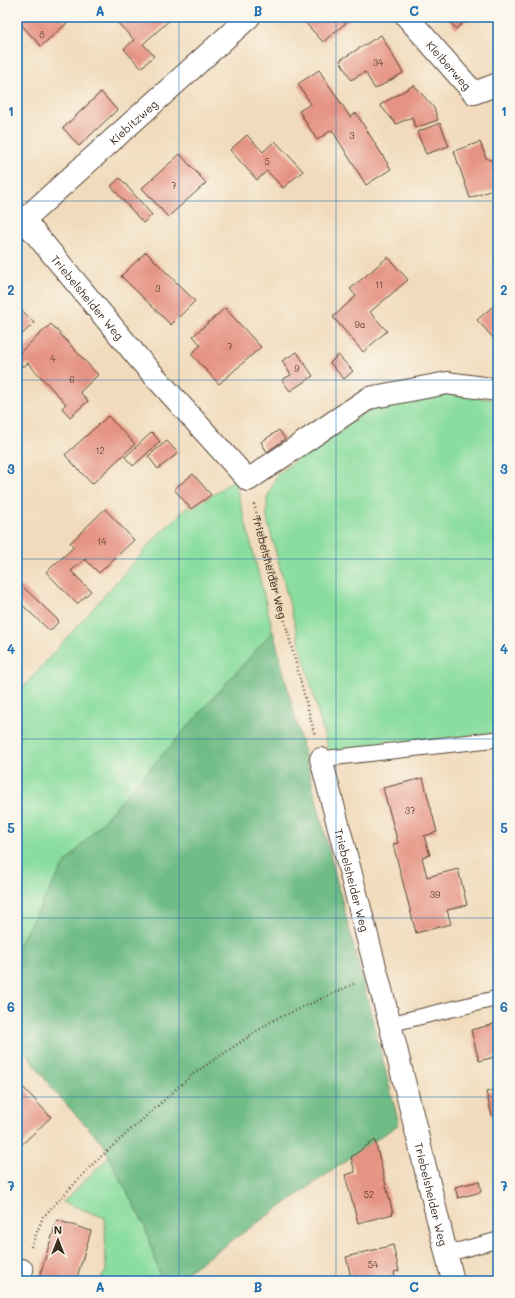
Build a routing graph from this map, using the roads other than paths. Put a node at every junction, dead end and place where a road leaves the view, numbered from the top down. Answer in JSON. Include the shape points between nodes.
{"nodes":[{"id":1,"x":250,"y":17,"type":"edge"},
{"id":2,"x":407,"y":17,"type":"edge"},
{"id":3,"x":498,"y":84,"type":"edge"},
{"id":4,"x":20,"y":223,"type":"edge"},
{"id":5,"x":498,"y":390,"type":"edge"},
{"id":6,"x":498,"y":739,"type":"edge"},
{"id":7,"x":321,"y":759,"type":"joint"},
{"id":8,"x":498,"y":998,"type":"edge"},
{"id":9,"x":390,"y":1024,"type":"junction"},
{"id":10,"x":498,"y":1240,"type":"edge"},
{"id":11,"x":446,"y":1254,"type":"junction"},
{"id":12,"x":453,"y":1281,"type":"edge"}],
"edges":[{"from":1,"to":4,"type":"street","name":"Kiebitzweg"},
{"from":2,"to":3,"type":"street","name":"Kleiberweg","via":[[474,93]]},
{"from":4,"to":5,"type":"street","name":"Triebelsheider Weg","via":[[248,480],[369,398],[447,383]]},
{"from":6,"to":7,"type":"lane"},
{"from":7,"to":9,"type":"street","name":"Triebelsheider Weg"},
{"from":8,"to":9,"type":"lane"},
{"from":9,"to":11,"type":"street","name":"Triebelsheider Weg"},
{"from":10,"to":11,"type":"lane"},
{"from":11,"to":12,"type":"street","name":"Triebelsheider Weg"}]}
